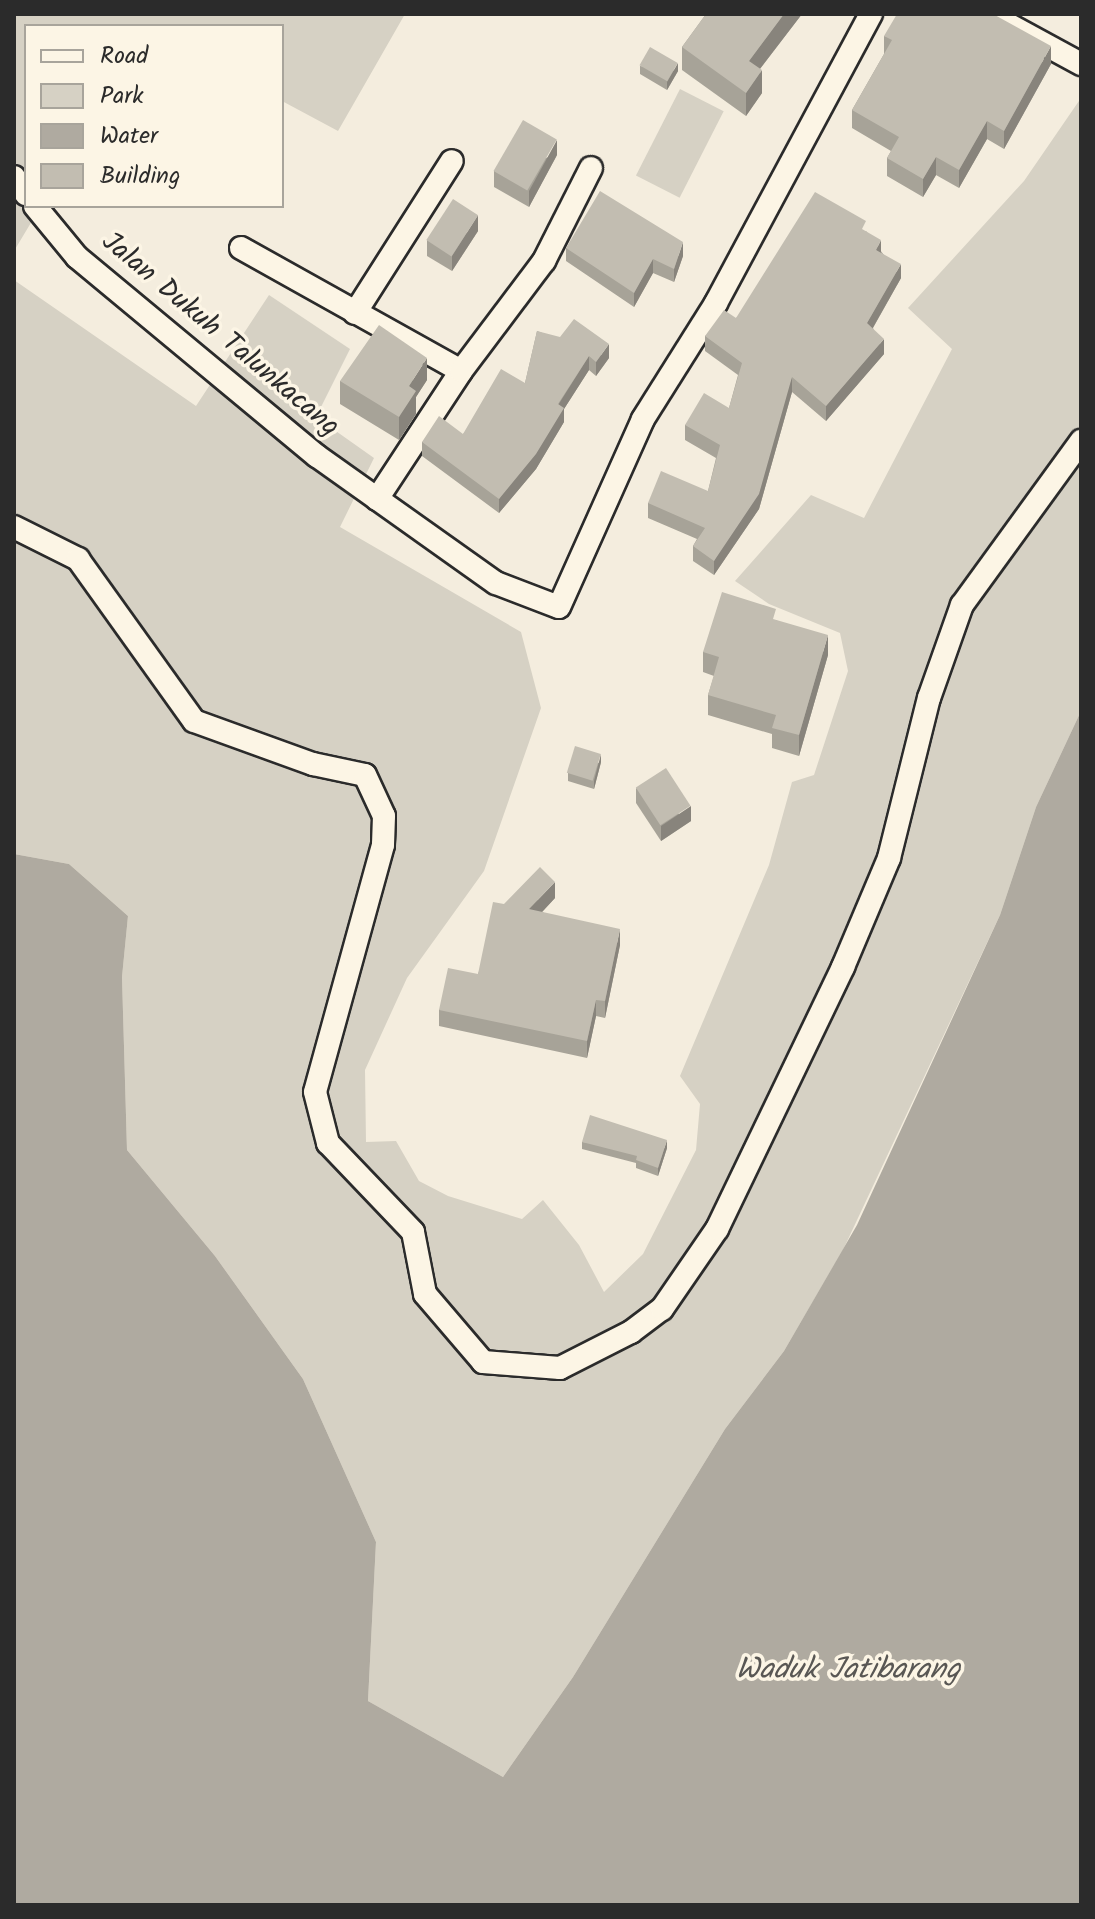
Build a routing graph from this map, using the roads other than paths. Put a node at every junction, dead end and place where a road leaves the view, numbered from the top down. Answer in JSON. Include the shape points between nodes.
{"nodes":[{"id":1,"x":871,"y":14,"type":"edge"},
{"id":2,"x":989,"y":14,"type":"edge"},
{"id":3,"x":1081,"y":64,"type":"edge"},
{"id":4,"x":452,"y":161,"type":"dead end"},
{"id":5,"x":591,"y":168,"type":"dead end"},
{"id":6,"x":37,"y":208,"type":"edge"},
{"id":7,"x":241,"y":248,"type":"dead end"},
{"id":8,"x":355,"y":313,"type":"junction"},
{"id":9,"x":461,"y":371,"type":"junction"},
{"id":10,"x":1081,"y":441,"type":"edge"},
{"id":11,"x":377,"y":499,"type":"junction"},
{"id":12,"x":14,"y":527,"type":"edge"}],
"edges":[{"from":1,"to":11,"type":"street","name":"Jalan Dukuh Talunkacang","via":[[716,303],[643,419],[559,607],[496,583]]},
{"from":2,"to":3,"type":"street"},
{"from":4,"to":8,"type":"street"},
{"from":5,"to":9,"type":"street","via":[[544,261]]},
{"from":6,"to":11,"type":"street","name":"Jalan Dukuh Talunkacang","via":[[77,257],[317,456]]},
{"from":7,"to":8,"type":"street"},
{"from":8,"to":9,"type":"street"},
{"from":9,"to":11,"type":"street"},
{"from":10,"to":12,"type":"street","via":[[962,605],[929,698],[889,858],[843,967],[717,1229],[662,1309],[631,1332],[560,1368],[483,1362],[425,1294],[413,1232],[328,1143],[315,1092],[383,845],[384,816],[365,775],[313,764],[194,721],[78,559]]}]}
